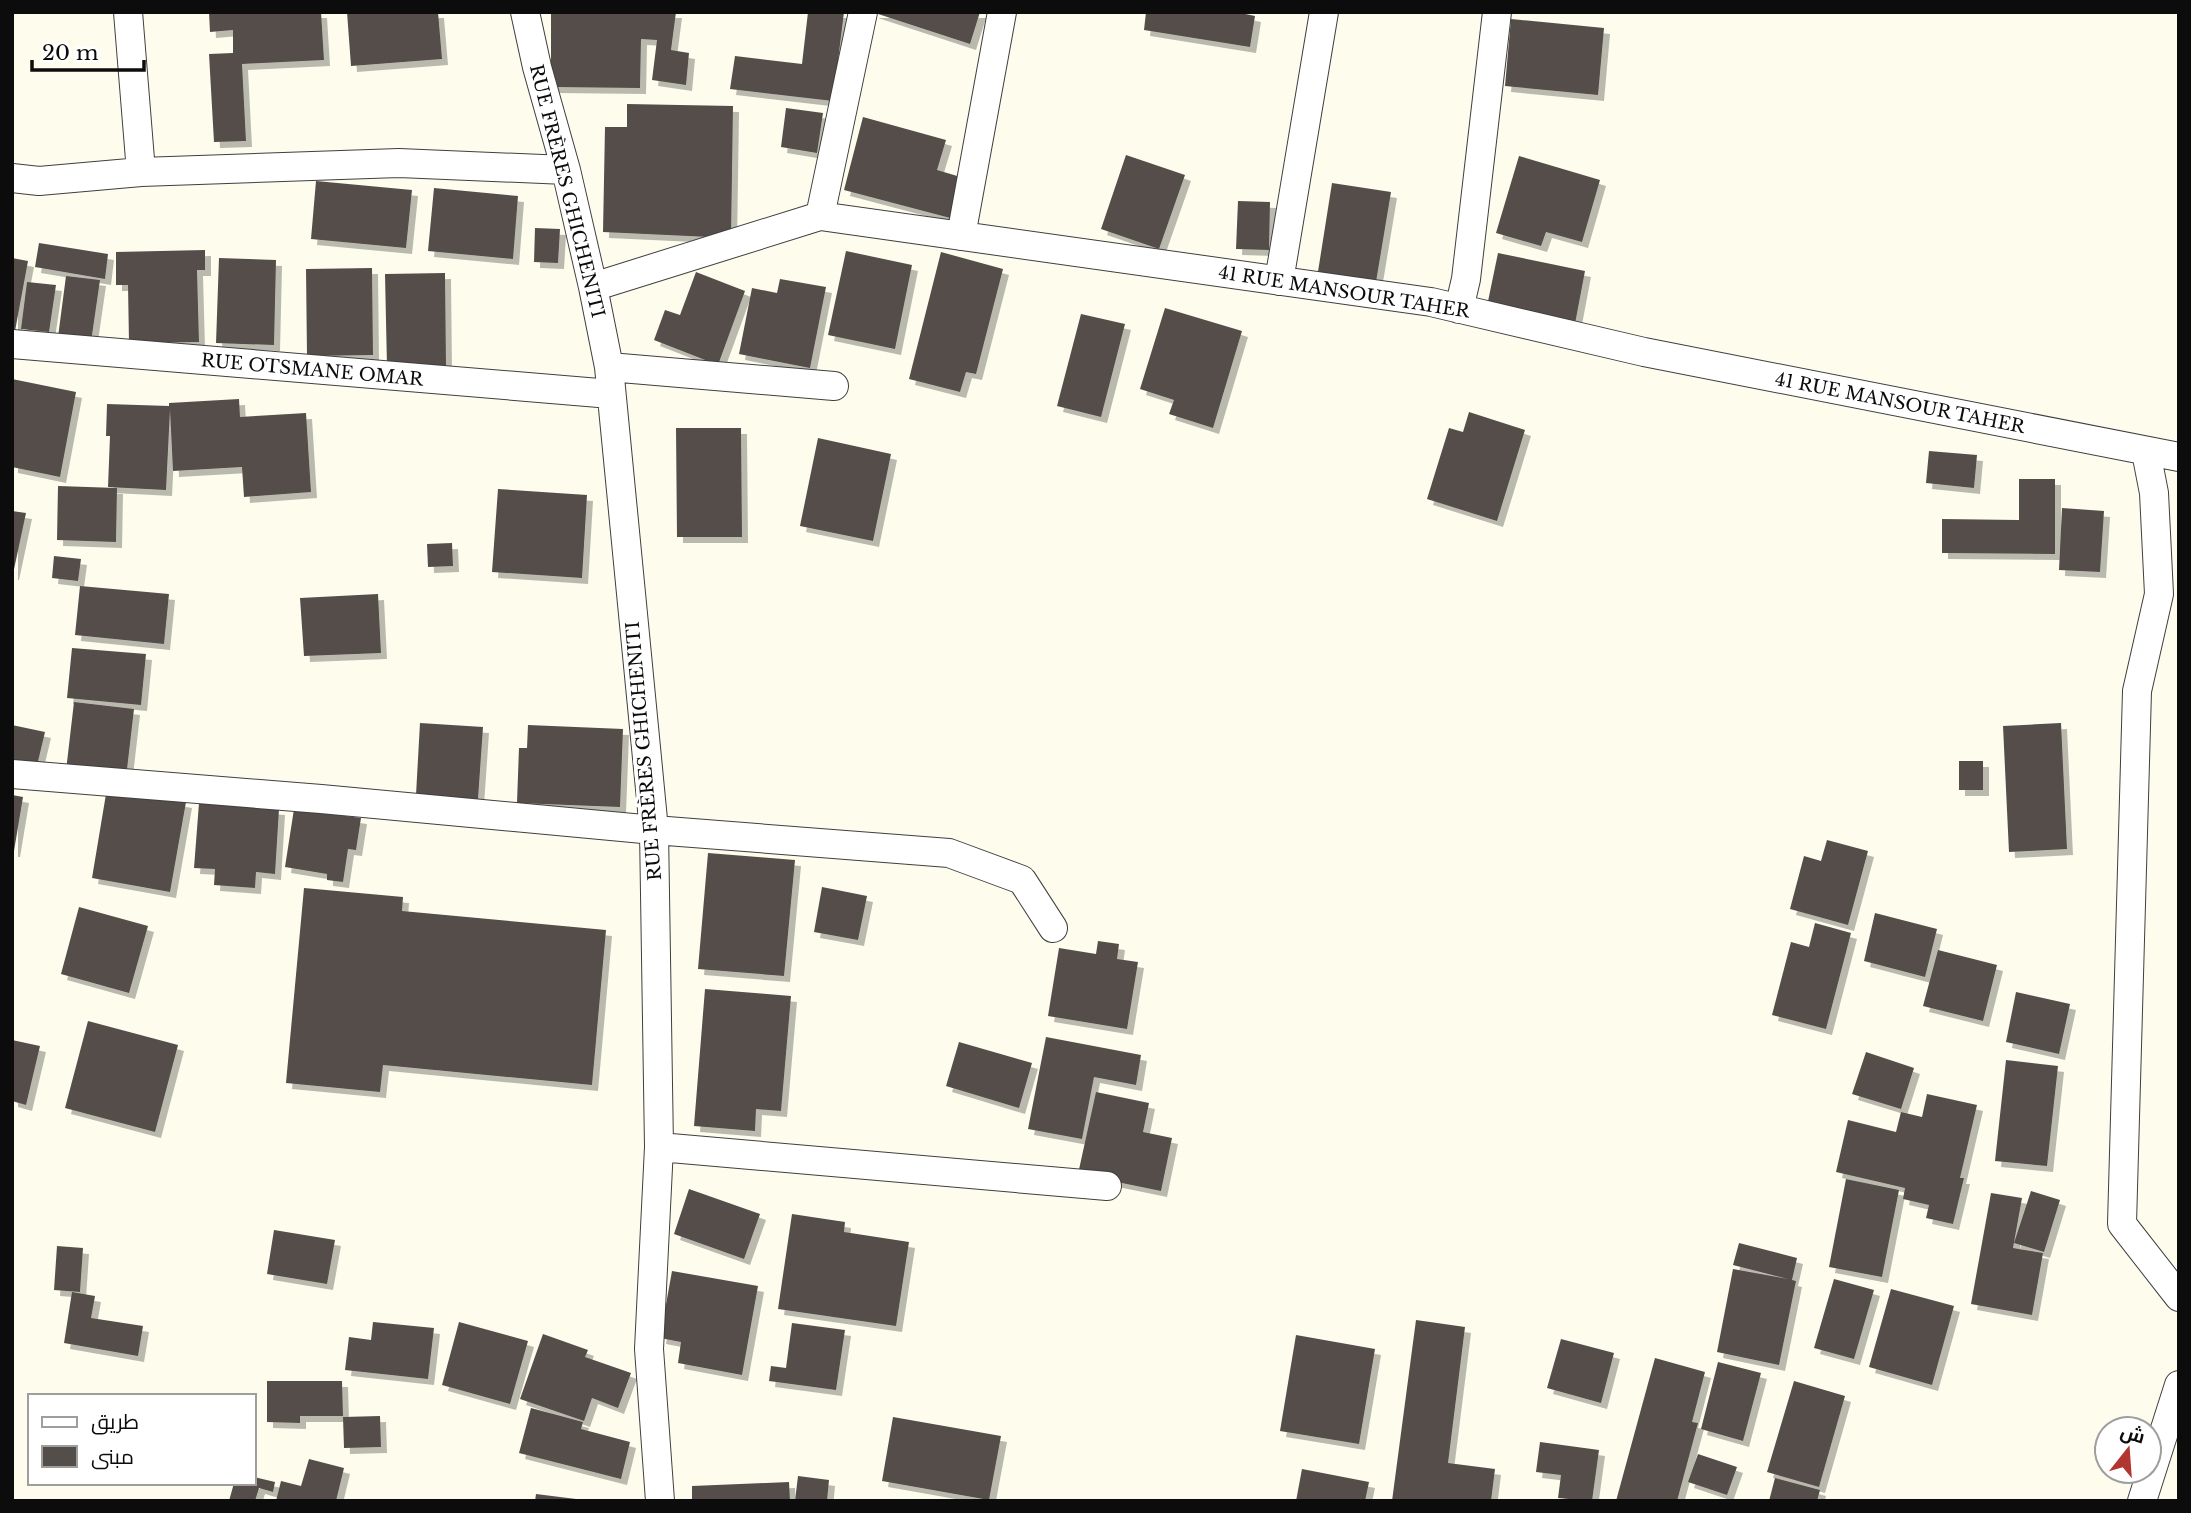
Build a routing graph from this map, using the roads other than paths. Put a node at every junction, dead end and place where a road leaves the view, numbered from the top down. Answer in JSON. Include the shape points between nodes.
{"nodes":[{"id":1,"x":128,"y":12,"type":"edge"},
{"id":2,"x":525,"y":12,"type":"edge"},
{"id":3,"x":863,"y":12,"type":"edge"},
{"id":4,"x":1002,"y":12,"type":"edge"},
{"id":5,"x":1324,"y":12,"type":"edge"},
{"id":6,"x":1497,"y":12,"type":"edge"},
{"id":7,"x":566,"y":170,"type":"junction"},
{"id":8,"x":141,"y":172,"type":"junction"},
{"id":9,"x":12,"y":178,"type":"edge"},
{"id":10,"x":820,"y":216,"type":"junction"},
{"id":11,"x":961,"y":236,"type":"junction"},
{"id":12,"x":1279,"y":281,"type":"junction"},
{"id":13,"x":593,"y":287,"type":"junction"},
{"id":14,"x":1459,"y":309,"type":"junction"},
{"id":15,"x":12,"y":344,"type":"edge"},
{"id":16,"x":610,"y":381,"type":"junction"},
{"id":17,"x":834,"y":386,"type":"dead end"},
{"id":18,"x":2146,"y":452,"type":"junction"},
{"id":19,"x":2179,"y":457,"type":"edge"},
{"id":20,"x":12,"y":774,"type":"edge"},
{"id":21,"x":654,"y":830,"type":"junction"},
{"id":22,"x":1052,"y":928,"type":"dead end"},
{"id":23,"x":659,"y":1147,"type":"junction"},
{"id":24,"x":1107,"y":1186,"type":"dead end"},
{"id":25,"x":2179,"y":1297,"type":"edge"},
{"id":26,"x":2179,"y":1385,"type":"edge"},
{"id":27,"x":660,"y":1501,"type":"edge"},
{"id":28,"x":2142,"y":1501,"type":"edge"}],
"edges":[{"from":1,"to":8,"type":"street"},
{"from":2,"to":7,"type":"street","name":"RUE FRÈRES GHICHENITI"},
{"from":3,"to":10,"type":"street"},
{"from":4,"to":11,"type":"street"},
{"from":5,"to":12,"type":"street"},
{"from":6,"to":14,"type":"street"},
{"from":7,"to":8,"type":"street","via":[[399,163]]},
{"from":7,"to":13,"type":"street","name":"RUE FRÈRES GHICHENITI"},
{"from":8,"to":9,"type":"street","via":[[39,181]]},
{"from":10,"to":11,"type":"street","name":"41 RUE MANSOUR TAHER"},
{"from":10,"to":13,"type":"street","name":"41 RUE MANSOUR TAHER"},
{"from":11,"to":12,"type":"street","name":"41 RUE MANSOUR TAHER"},
{"from":12,"to":14,"type":"street","name":"41 RUE MANSOUR TAHER"},
{"from":13,"to":16,"type":"street","name":"RUE FRÈRES GHICHENITI"},
{"from":14,"to":18,"type":"street","name":"41 RUE MANSOUR TAHER","via":[[1644,352]]},
{"from":15,"to":16,"type":"street","name":"RUE OTSMANE OMAR"},
{"from":16,"to":17,"type":"street","name":"RUE OTSMANE OMAR"},
{"from":16,"to":21,"type":"street","name":"RUE FRÈRES GHICHENITI"},
{"from":18,"to":19,"type":"street","name":"41 RUE MANSOUR TAHER"},
{"from":18,"to":25,"type":"street","via":[[2154,494],[2160,594],[2137,691],[2122,1224]]},
{"from":20,"to":21,"type":"street"},
{"from":21,"to":22,"type":"street","via":[[949,853],[1022,880]]},
{"from":21,"to":23,"type":"street","name":"RUE FRÈRES GHICHENITI"},
{"from":23,"to":24,"type":"street"},
{"from":23,"to":27,"type":"street","name":"RUE FRÈRES GHICHENITI","via":[[649,1349]]},
{"from":26,"to":28,"type":"street"}]}
